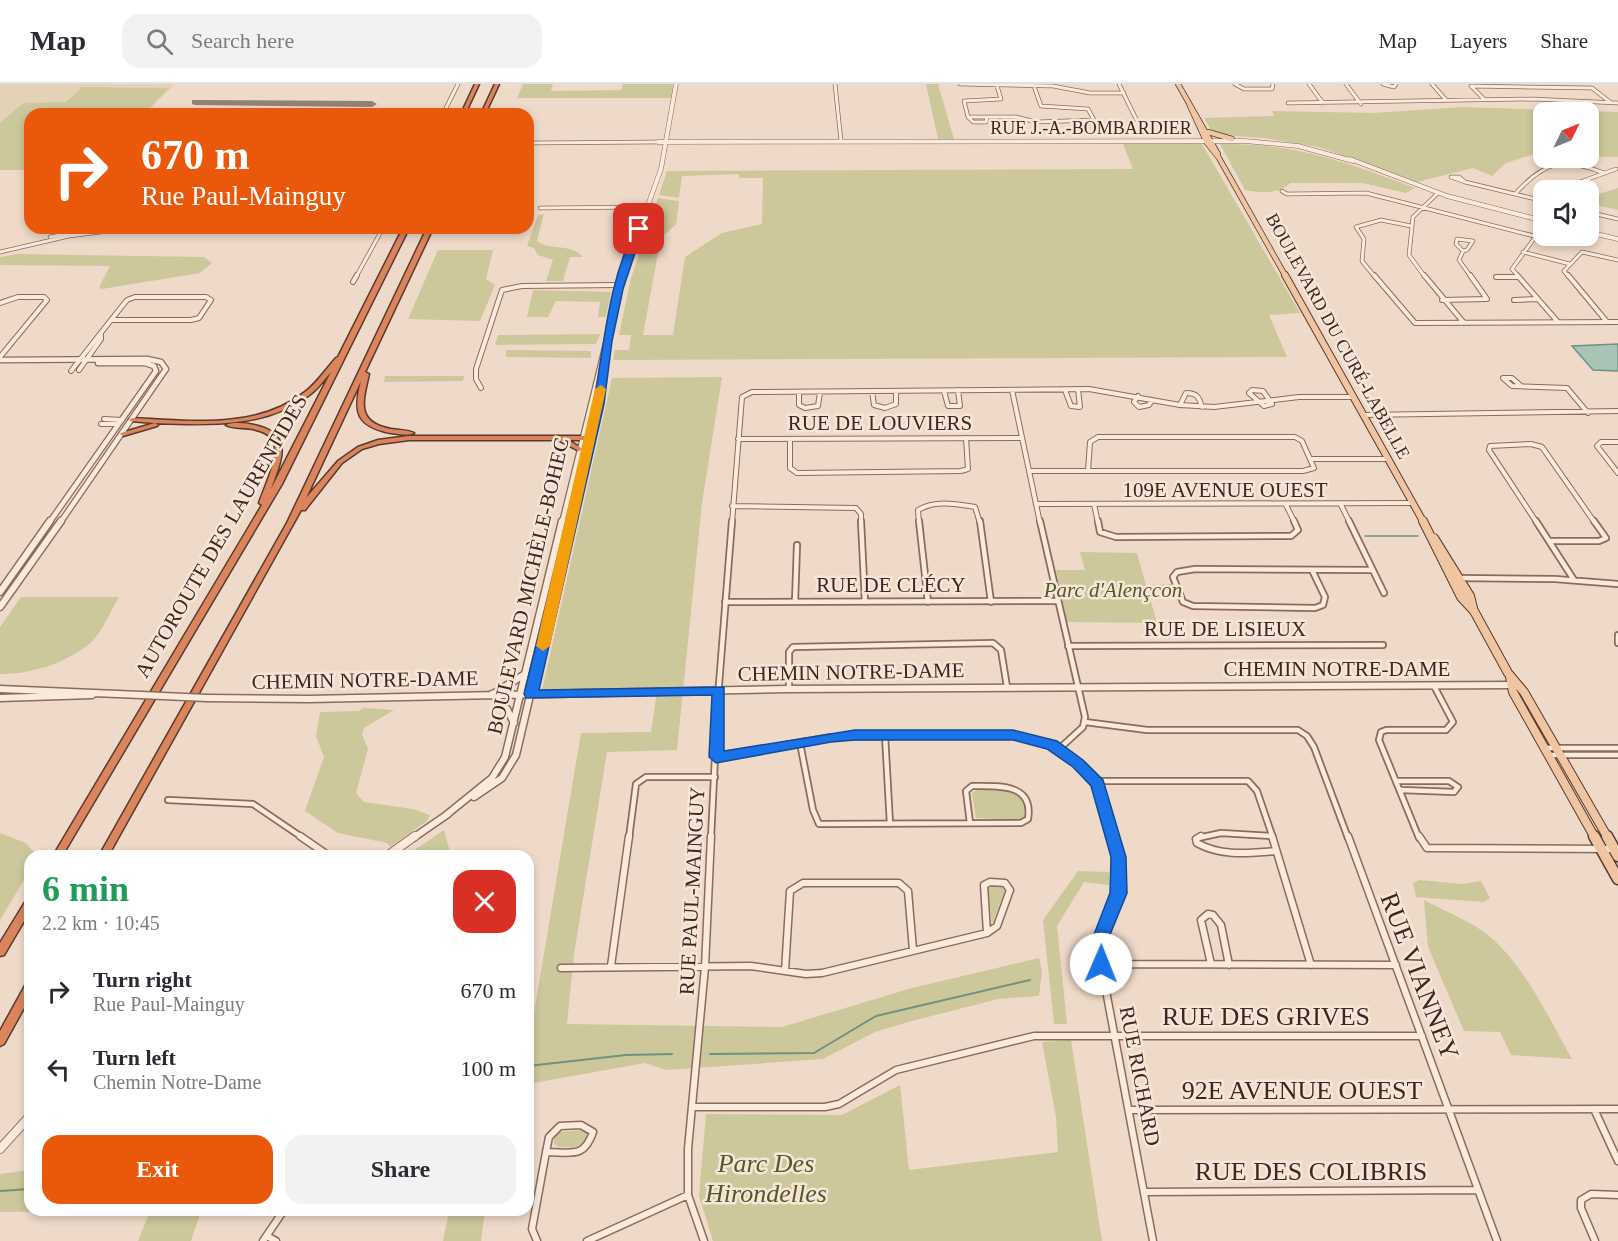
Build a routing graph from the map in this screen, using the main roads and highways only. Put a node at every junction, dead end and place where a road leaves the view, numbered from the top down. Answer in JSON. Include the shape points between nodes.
{"nodes":[{"id":1,"x":477,"y":84,"type":"edge"},
{"id":2,"x":497,"y":84,"type":"edge"},
{"id":3,"x":1178,"y":84,"type":"edge"},
{"id":4,"x":1190,"y":106,"type":"junction"},
{"id":5,"x":465,"y":108,"type":"edge"},
{"id":6,"x":486,"y":108,"type":"edge"},
{"id":7,"x":1207,"y":131,"type":"junction"},
{"id":8,"x":1232,"y":139,"type":"road end"},
{"id":9,"x":1209,"y":140,"type":"junction"},
{"id":10,"x":403,"y":234,"type":"edge"},
{"id":11,"x":427,"y":234,"type":"edge"},
{"id":12,"x":347,"y":347,"type":"junction"},
{"id":13,"x":368,"y":361,"type":"junction"},
{"id":14,"x":131,"y":422,"type":"joint"},
{"id":15,"x":156,"y":424,"type":"junction"},
{"id":16,"x":123,"y":434,"type":"road end"},
{"id":17,"x":583,"y":436,"type":"junction"},
{"id":18,"x":591,"y":436,"type":"road end"},
{"id":19,"x":561,"y":439,"type":"junction"},
{"id":20,"x":579,"y":449,"type":"road end"},
{"id":21,"x":257,"y":519,"type":"junction"},
{"id":22,"x":291,"y":523,"type":"junction"},
{"id":23,"x":1428,"y":530,"type":"junction"},
{"id":24,"x":1474,"y":611,"type":"junction"},
{"id":25,"x":1514,"y":687,"type":"junction"},
{"id":26,"x":61,"y":850,"type":"edge"},
{"id":27,"x":106,"y":850,"type":"edge"},
{"id":28,"x":1616,"y":853,"type":"edge"},
{"id":29,"x":1618,"y":879,"type":"edge"},
{"id":30,"x":24,"y":912,"type":"edge"},
{"id":31,"x":0,"y":952,"type":"edge"},
{"id":32,"x":24,"y":998,"type":"edge"},
{"id":33,"x":0,"y":1041,"type":"edge"}],
"edges":[{"from":1,"to":5,"type":"highway"},
{"from":2,"to":6,"type":"highway"},
{"from":3,"to":4,"type":"main road","name":"BOULEVARD DU CURÉ-LABELLE"},
{"from":4,"to":7,"type":"main road","name":"BOULEVARD DU CURÉ-LABELLE"},
{"from":4,"to":9,"type":"main road","name":"BOULEVARD DU CURÉ-LABELLE"},
{"from":7,"to":8,"type":"main road"},
{"from":7,"to":9,"type":"main road","name":"BOULEVARD DU CURÉ-LABELLE"},
{"from":9,"to":23,"type":"main road","name":"BOULEVARD DU CURÉ-LABELLE"},
{"from":10,"to":12,"type":"highway","name":"AUTOROUTE DES LAURENTIDES"},
{"from":11,"to":13,"type":"highway"},
{"from":12,"to":14,"type":"highway","via":[[308,393],[273,412],[232,420]]},
{"from":12,"to":21,"type":"highway","name":"AUTOROUTE DES LAURENTIDES","via":[[295,453]]},
{"from":13,"to":17,"type":"highway","via":[[361,409],[367,420],[383,429],[408,433]]},
{"from":13,"to":22,"type":"highway"},
{"from":14,"to":15,"type":"highway"},
{"from":15,"to":16,"type":"highway"},
{"from":15,"to":21,"type":"highway","via":[[245,425],[275,437],[280,455]]},
{"from":17,"to":18,"type":"highway"},
{"from":17,"to":19,"type":"highway"},
{"from":19,"to":20,"type":"highway"},
{"from":19,"to":22,"type":"highway","via":[[409,438],[374,443],[340,462]]},
{"from":21,"to":26,"type":"highway","name":"AUTOROUTE DES LAURENTIDES"},
{"from":22,"to":27,"type":"highway"},
{"from":23,"to":24,"type":"main road","name":"BOULEVARD DU CURÉ-LABELLE","via":[[1460,578]]},
{"from":23,"to":24,"type":"main road","name":"BOULEVARD DU CURÉ-LABELLE","via":[[1450,578]]},
{"from":24,"to":25,"type":"main road","name":"BOULEVARD DU CURÉ-LABELLE"},
{"from":25,"to":28,"type":"main road","name":"BOULEVARD DU CURÉ-LABELLE","via":[[1558,751]]},
{"from":25,"to":29,"type":"main road","name":"BOULEVARD DU CURÉ-LABELLE"},
{"from":30,"to":31,"type":"highway"},
{"from":32,"to":33,"type":"highway"}]}
